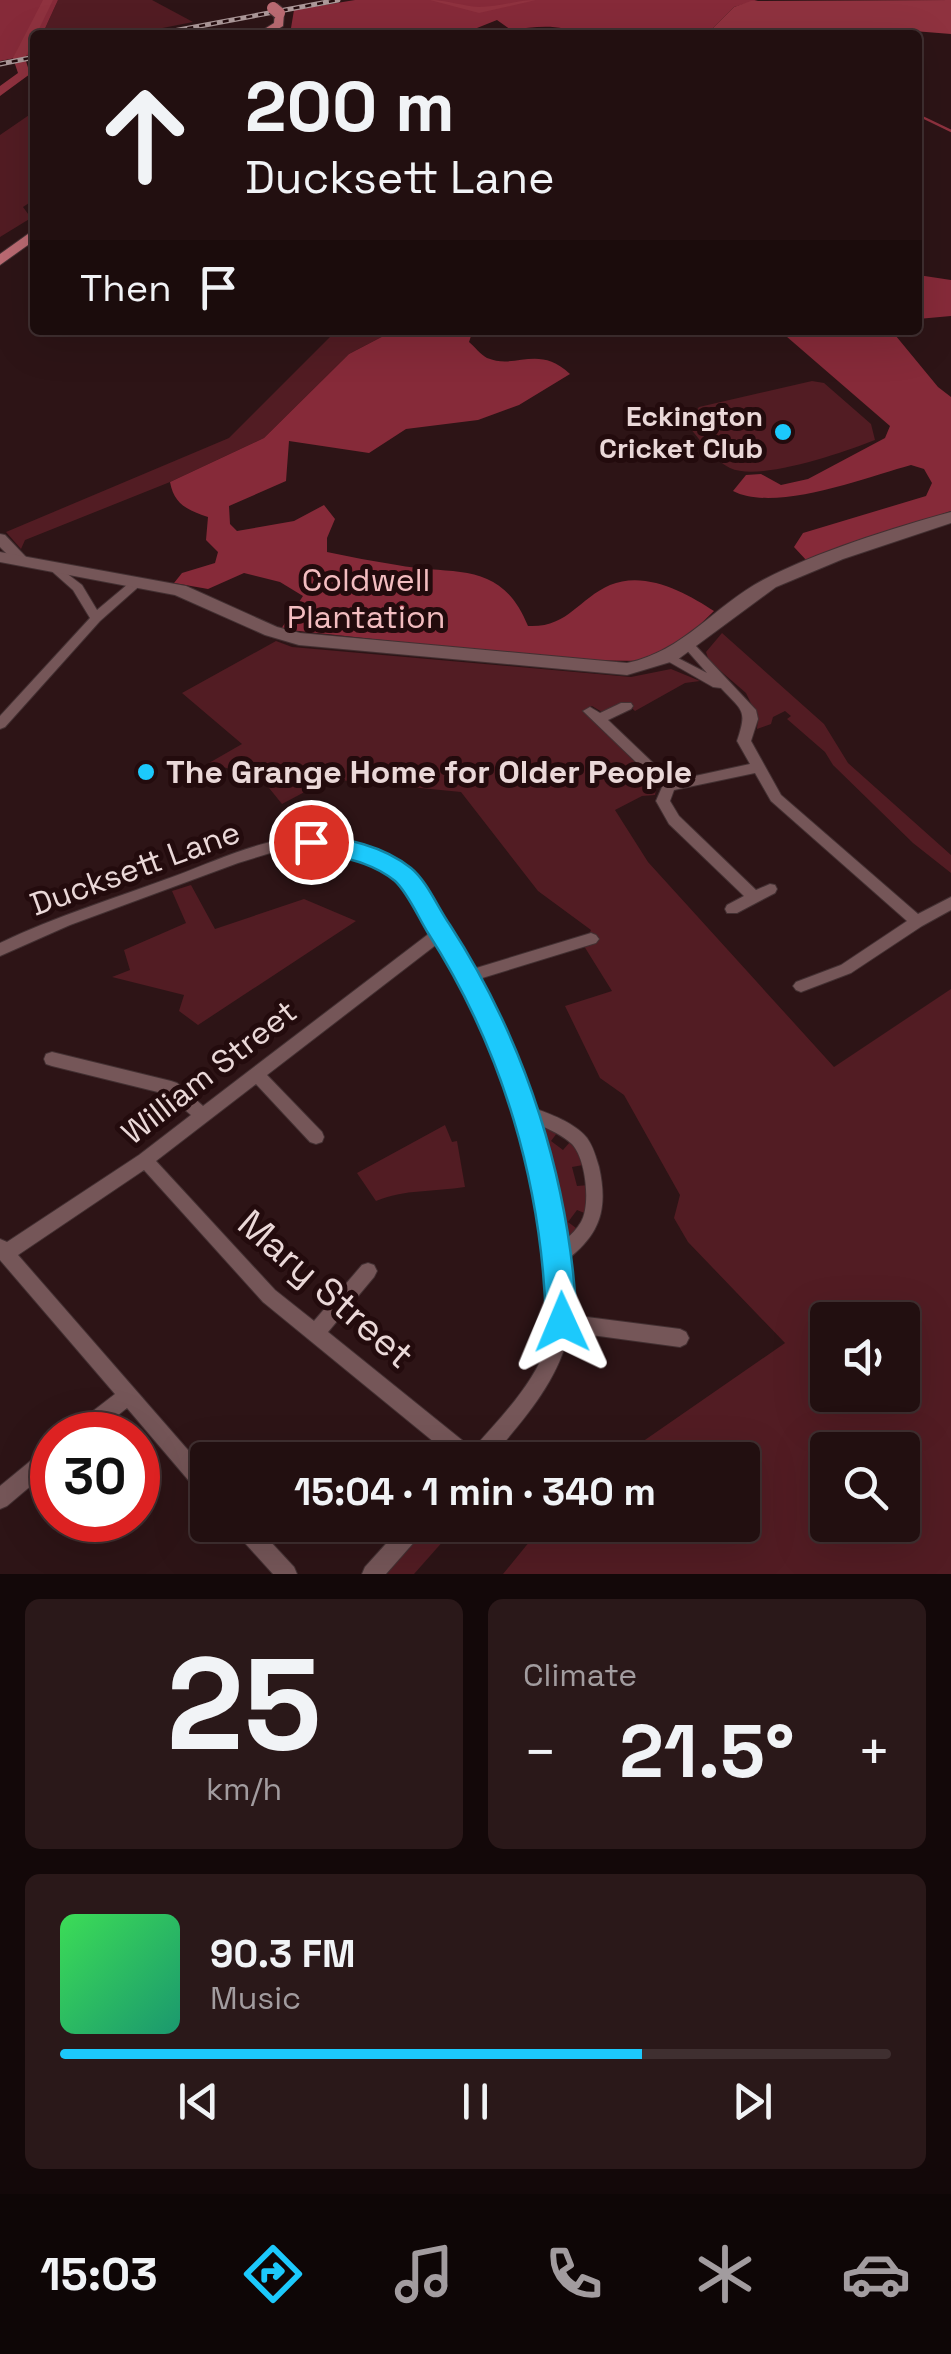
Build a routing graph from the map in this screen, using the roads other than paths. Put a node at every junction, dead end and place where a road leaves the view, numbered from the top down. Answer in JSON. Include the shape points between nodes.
{"nodes":[{"id":1,"x":277,"y":7,"type":"edge"},
{"id":2,"x":269,"y":30,"type":"edge"},
{"id":3,"x":30,"y":237,"type":"edge"},
{"id":4,"x":0,"y":262,"type":"edge"},
{"id":5,"x":951,"y":518,"type":"edge"},
{"id":6,"x":0,"y":538,"type":"edge"},
{"id":7,"x":0,"y":557,"type":"edge"},
{"id":8,"x":20,"y":559,"type":"junction"},
{"id":9,"x":52,"y":567,"type":"junction"},
{"id":10,"x":138,"y":582,"type":"junction"},
{"id":11,"x":96,"y":618,"type":"junction"},
{"id":12,"x":690,"y":647,"type":"junction"},
{"id":13,"x":670,"y":659,"type":"junction"},
{"id":14,"x":728,"y":688,"type":"junction"},
{"id":15,"x":626,"y":706,"type":"dead end"},
{"id":16,"x":0,"y":724,"type":"edge"},
{"id":17,"x":756,"y":768,"type":"junction"},
{"id":18,"x":669,"y":786,"type":"junction"},
{"id":19,"x":770,"y":889,"type":"dead end"},
{"id":20,"x":754,"y":898,"type":"junction"},
{"id":21,"x":951,"y":903,"type":"edge"},
{"id":22,"x":732,"y":909,"type":"dead end"},
{"id":23,"x":917,"y":922,"type":"junction"},
{"id":24,"x":443,"y":931,"type":"junction"},
{"id":25,"x":590,"y":939,"type":"dead end"},
{"id":26,"x":0,"y":950,"type":"edge"},
{"id":27,"x":469,"y":976,"type":"junction"},
{"id":28,"x":802,"y":986,"type":"dead end"},
{"id":29,"x":52,"y":1059,"type":"dead end"},
{"id":30,"x":256,"y":1074,"type":"junction"},
{"id":31,"x":526,"y":1112,"type":"junction"},
{"id":32,"x":203,"y":1116,"type":"junction"},
{"id":33,"x":316,"y":1137,"type":"dead end"},
{"id":34,"x":145,"y":1160,"type":"junction"},
{"id":35,"x":3,"y":1250,"type":"edge"},
{"id":36,"x":559,"y":1256,"type":"junction"},
{"id":37,"x":368,"y":1271,"type":"dead end"},
{"id":38,"x":562,"y":1322,"type":"junction"},
{"id":39,"x":316,"y":1333,"type":"junction"},
{"id":40,"x":680,"y":1338,"type":"dead end"},
{"id":41,"x":126,"y":1397,"type":"junction"},
{"id":42,"x":107,"y":1412,"type":"edge"},
{"id":43,"x":452,"y":1442,"type":"edge"},
{"id":44,"x":489,"y":1442,"type":"edge"},
{"id":45,"x":190,"y":1468,"type":"edge"},
{"id":46,"x":30,"y":1474,"type":"edge"},
{"id":47,"x":0,"y":1499,"type":"edge"},
{"id":48,"x":258,"y":1542,"type":"edge"},
{"id":49,"x":401,"y":1542,"type":"edge"},
{"id":50,"x":287,"y":1574,"type":"edge"},
{"id":51,"x":372,"y":1574,"type":"edge"}],
"edges":[{"from":1,"to":2,"type":"main road","via":[[279,24]]},
{"from":3,"to":4,"type":"main road"},
{"from":5,"to":12,"type":"main road","via":[[784,576]]},
{"from":6,"to":8,"type":"street"},
{"from":7,"to":8,"type":"main road"},
{"from":8,"to":9,"type":"main road"},
{"from":9,"to":10,"type":"main road"},
{"from":9,"to":11,"type":"street","via":[[78,588]]},
{"from":10,"to":11,"type":"street"},
{"from":10,"to":13,"type":"main road","via":[[195,594],[299,639],[606,668]]},
{"from":11,"to":16,"type":"street"},
{"from":12,"to":13,"type":"main road"},
{"from":12,"to":14,"type":"street"},
{"from":13,"to":14,"type":"street"},
{"from":14,"to":17,"type":"street","via":[[749,710],[744,741]]},
{"from":15,"to":18,"type":"street","via":[[595,715]]},
{"from":17,"to":18,"type":"street"},
{"from":17,"to":23,"type":"street","via":[[784,806]]},
{"from":18,"to":20,"type":"street","via":[[664,801],[674,820]]},
{"from":19,"to":20,"type":"street"},
{"from":20,"to":22,"type":"street"},
{"from":21,"to":23,"type":"street"},
{"from":23,"to":28,"type":"street","via":[[846,969]]},
{"from":24,"to":26,"type":"street","name":"Ducksett Lane","via":[[404,876],[383,860],[298,842]]},
{"from":24,"to":27,"type":"street","name":"Ducksett Lane"},
{"from":24,"to":30,"type":"street","name":"William Street"},
{"from":25,"to":27,"type":"street"},
{"from":27,"to":31,"type":"street","name":"Ducksett Lane"},
{"from":29,"to":32,"type":"street","via":[[171,1088]]},
{"from":30,"to":32,"type":"street","name":"William Street"},
{"from":30,"to":33,"type":"street"},
{"from":31,"to":36,"type":"street","name":"Ducksett Lane"},
{"from":31,"to":36,"type":"street","via":[[578,1140],[592,1174],[596,1213]]},
{"from":32,"to":34,"type":"street","name":"William Street"},
{"from":34,"to":35,"type":"street","name":"William Street"},
{"from":34,"to":39,"type":"street","name":"Mary Street","via":[[246,1273]]},
{"from":35,"to":41,"type":"street"},
{"from":36,"to":38,"type":"street","name":"Ducksett Lane"},
{"from":37,"to":39,"type":"street"},
{"from":38,"to":40,"type":"street"},
{"from":38,"to":44,"type":"street","via":[[540,1379]]},
{"from":39,"to":43,"type":"street","name":"Mary Street"},
{"from":41,"to":42,"type":"street"},
{"from":41,"to":45,"type":"street"},
{"from":46,"to":47,"type":"street"},
{"from":48,"to":50,"type":"street"},
{"from":49,"to":51,"type":"street"}]}
